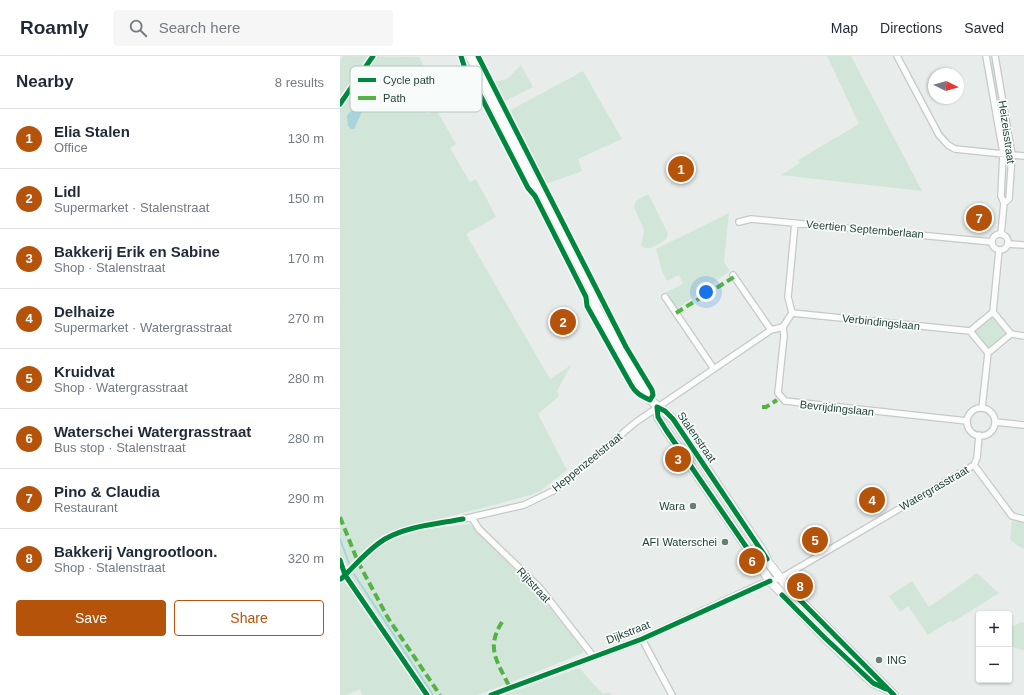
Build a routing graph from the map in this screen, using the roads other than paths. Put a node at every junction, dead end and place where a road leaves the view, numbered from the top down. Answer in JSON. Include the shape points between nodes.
{"nodes":[{"id":1,"x":470,"y":56,"type":"edge"},
{"id":2,"x":897,"y":56,"type":"edge"},
{"id":3,"x":987,"y":58,"type":"edge"},
{"id":4,"x":995,"y":58,"type":"edge"},
{"id":5,"x":475,"y":66,"type":"edge"},
{"id":6,"x":482,"y":80,"type":"edge"},
{"id":7,"x":1003,"y":154,"type":"junction"},
{"id":8,"x":1012,"y":155,"type":"junction"},
{"id":9,"x":1024,"y":156,"type":"edge"},
{"id":10,"x":1004,"y":203,"type":"junction"},
{"id":11,"x":739,"y":222,"type":"dead end"},
{"id":12,"x":795,"y":223,"type":"junction"},
{"id":13,"x":1001,"y":234,"type":"junction"},
{"id":14,"x":992,"y":242,"type":"junction"},
{"id":15,"x":1008,"y":244,"type":"junction"},
{"id":16,"x":1024,"y":245,"type":"edge"},
{"id":17,"x":1000,"y":250,"type":"junction"},
{"id":18,"x":733,"y":275,"type":"dead end"},
{"id":19,"x":665,"y":297,"type":"dead end"},
{"id":20,"x":992,"y":312,"type":"junction"},
{"id":21,"x":792,"y":313,"type":"junction"},
{"id":22,"x":783,"y":327,"type":"junction"},
{"id":23,"x":771,"y":330,"type":"junction"},
{"id":24,"x":970,"y":330,"type":"junction"},
{"id":25,"x":1011,"y":334,"type":"junction"},
{"id":26,"x":1024,"y":336,"type":"edge"},
{"id":27,"x":988,"y":353,"type":"junction"},
{"id":28,"x":714,"y":369,"type":"junction"},
{"id":29,"x":657,"y":408,"type":"junction"},
{"id":30,"x":982,"y":408,"type":"junction"},
{"id":31,"x":673,"y":419,"type":"junction"},
{"id":32,"x":967,"y":421,"type":"junction"},
{"id":33,"x":995,"y":422,"type":"junction"},
{"id":34,"x":663,"y":425,"type":"junction"},
{"id":35,"x":1024,"y":425,"type":"edge"},
{"id":36,"x":979,"y":435,"type":"junction"},
{"id":37,"x":974,"y":465,"type":"junction"},
{"id":38,"x":472,"y":518,"type":"junction"},
{"id":39,"x":463,"y":519,"type":"dead end"},
{"id":40,"x":1024,"y":519,"type":"edge"},
{"id":41,"x":764,"y":553,"type":"junction"},
{"id":42,"x":755,"y":560,"type":"junction"},
{"id":43,"x":781,"y":578,"type":"junction"},
{"id":44,"x":770,"y":581,"type":"junction"},
{"id":45,"x":831,"y":631,"type":"junction"},
{"id":46,"x":825,"y":638,"type":"junction"},
{"id":47,"x":642,"y":639,"type":"junction"},
{"id":48,"x":593,"y":656,"type":"junction"},
{"id":49,"x":892,"y":693,"type":"edge"},
{"id":50,"x":491,"y":695,"type":"edge"},
{"id":51,"x":672,"y":695,"type":"edge"}],
"edges":[{"from":1,"to":5,"type":"street","name":"Stalenstraat"},
{"from":2,"to":7,"type":"street","via":[[943,141],[955,149]]},
{"from":3,"to":4,"type":"street","name":"Heizeisstraat"},
{"from":3,"to":7,"type":"street","name":"Heizeisstraat"},
{"from":4,"to":8,"type":"street","name":"Heizeisstraat"},
{"from":6,"to":29,"type":"street","name":"Stalenstraat","via":[[534,184],[542,192],[584,274],[596,307],[620,351]]},
{"from":7,"to":8,"type":"street"},
{"from":7,"to":10,"type":"street","name":"Heizeisstraat","via":[[1001,196]]},
{"from":8,"to":9,"type":"street"},
{"from":8,"to":10,"type":"street","name":"Heizeisstraat","via":[[1008,199]]},
{"from":10,"to":13,"type":"street","name":"Heizeisstraat"},
{"from":11,"to":12,"type":"street","name":"Veertien Septemberlaan","via":[[751,219]]},
{"from":12,"to":14,"type":"street","name":"Veertien Septemberlaan"},
{"from":12,"to":21,"type":"street","via":[[788,297]]},
{"from":13,"to":14,"type":"street","via":[[994,236]]},
{"from":13,"to":15,"type":"street","via":[[1006,236]]},
{"from":14,"to":17,"type":"street","via":[[994,247]]},
{"from":15,"to":16,"type":"street"},
{"from":15,"to":17,"type":"street"},
{"from":17,"to":20,"type":"street"},
{"from":18,"to":23,"type":"street"},
{"from":19,"to":28,"type":"street"},
{"from":20,"to":24,"type":"street"},
{"from":20,"to":25,"type":"street"},
{"from":21,"to":22,"type":"street"},
{"from":21,"to":24,"type":"street","name":"Verbindingslaan"},
{"from":22,"to":23,"type":"street"},
{"from":22,"to":32,"type":"street","name":"Bevrijdingslaan","via":[[778,393],[785,401]]},
{"from":23,"to":28,"type":"street"},
{"from":24,"to":27,"type":"street"},
{"from":25,"to":26,"type":"street"},
{"from":25,"to":27,"type":"street"},
{"from":27,"to":30,"type":"street"},
{"from":28,"to":29,"type":"street"},
{"from":29,"to":31,"type":"street","name":"Stalenstraat","via":[[666,411]]},
{"from":29,"to":34,"type":"street","name":"Stalenstraat","via":[[658,417]]},
{"from":29,"to":38,"type":"street","name":"Heppenzeelstraat","via":[[555,490],[524,505]]},
{"from":30,"to":32,"type":"street","via":[[972,411]]},
{"from":30,"to":33,"type":"street","via":[[992,412]]},
{"from":31,"to":34,"type":"street","via":[[666,420]]},
{"from":31,"to":41,"type":"street","name":"Stalenstraat"},
{"from":32,"to":36,"type":"street","via":[[969,429]]},
{"from":33,"to":35,"type":"street"},
{"from":33,"to":36,"type":"street","via":[[990,432]]},
{"from":34,"to":42,"type":"street","name":"Stalenstraat"},
{"from":36,"to":37,"type":"street"},
{"from":37,"to":40,"type":"street","via":[[1012,516]]},
{"from":37,"to":43,"type":"street","name":"Watergrasstraat"},
{"from":38,"to":39,"type":"street","name":"Heppenzeelstraat"},
{"from":38,"to":48,"type":"street","name":"Rijtstraat","via":[[479,529],[540,588]]},
{"from":41,"to":42,"type":"street"},
{"from":41,"to":43,"type":"street","name":"Stalenstraat"},
{"from":42,"to":44,"type":"street","name":"Stalenstraat"},
{"from":43,"to":44,"type":"street","name":"Watergrasstraat"},
{"from":43,"to":45,"type":"street","name":"Stalenstraat"},
{"from":44,"to":46,"type":"street","name":"Stalenstraat"},
{"from":44,"to":47,"type":"street","name":"Dijkstraat"},
{"from":45,"to":46,"type":"street"},
{"from":45,"to":49,"type":"street","name":"Stalenstraat"},
{"from":46,"to":49,"type":"street","name":"Stalenstraat","via":[[873,683]]},
{"from":47,"to":48,"type":"street","name":"Dijkstraat"},
{"from":47,"to":51,"type":"street"},
{"from":48,"to":50,"type":"street","name":"Dijkstraat"}]}
